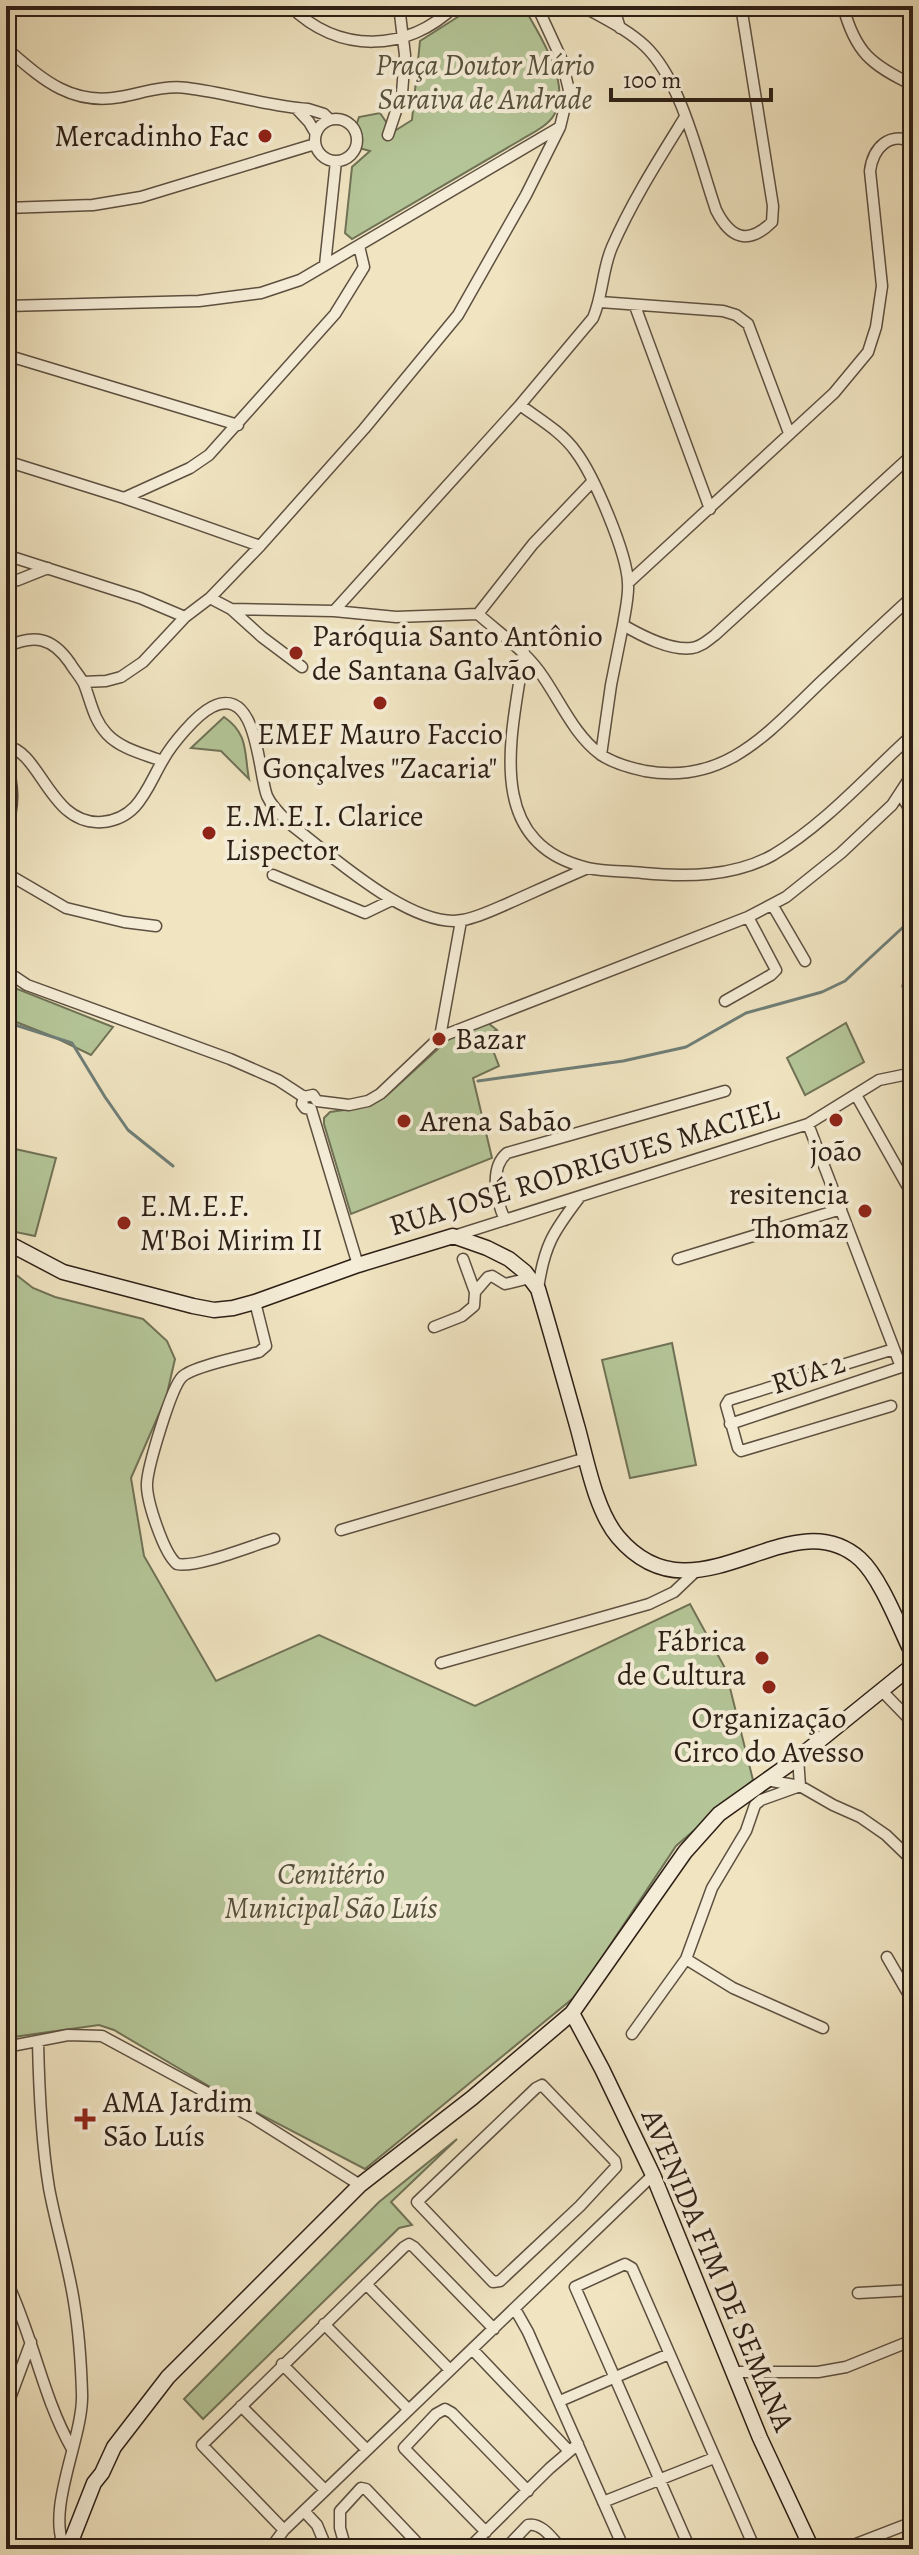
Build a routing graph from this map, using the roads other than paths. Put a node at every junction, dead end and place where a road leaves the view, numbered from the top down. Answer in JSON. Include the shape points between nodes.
{"nodes":[{"id":1,"x":290,"y":6,"type":"edge"},
{"id":2,"x":399,"y":6,"type":"edge"},
{"id":3,"x":455,"y":6,"type":"edge"},
{"id":4,"x":537,"y":6,"type":"edge"},
{"id":5,"x":582,"y":6,"type":"edge"},
{"id":6,"x":613,"y":6,"type":"edge"},
{"id":7,"x":741,"y":6,"type":"edge"},
{"id":8,"x":843,"y":6,"type":"edge"},
{"id":9,"x":620,"y":28,"type":"junction"},
{"id":10,"x":403,"y":38,"type":"junction"},
{"id":11,"x":6,"y":48,"type":"edge"},
{"id":12,"x":913,"y":85,"type":"edge"},
{"id":13,"x":296,"y":108,"type":"junction"},
{"id":14,"x":685,"y":117,"type":"junction"},
{"id":15,"x":330,"y":120,"type":"junction"},
{"id":16,"x":560,"y":127,"type":"junction"},
{"id":17,"x":388,"y":135,"type":"dead end"},
{"id":18,"x":315,"y":139,"type":"junction"},
{"id":19,"x":913,"y":142,"type":"edge"},
{"id":20,"x":336,"y":161,"type":"junction"},
{"id":21,"x":6,"y":208,"type":"edge"},
{"id":22,"x":359,"y":246,"type":"junction"},
{"id":23,"x":325,"y":265,"type":"junction"},
{"id":24,"x":600,"y":302,"type":"junction"},
{"id":25,"x":6,"y":306,"type":"edge"},
{"id":26,"x":635,"y":306,"type":"junction"},
{"id":27,"x":6,"y":355,"type":"edge"},
{"id":28,"x":520,"y":405,"type":"junction"},
{"id":29,"x":238,"y":425,"type":"junction"},
{"id":30,"x":789,"y":433,"type":"junction"},
{"id":31,"x":913,"y":454,"type":"edge"},
{"id":32,"x":6,"y":461,"type":"edge"},
{"id":33,"x":592,"y":482,"type":"junction"},
{"id":34,"x":124,"y":498,"type":"junction"},
{"id":35,"x":710,"y":509,"type":"junction"},
{"id":36,"x":260,"y":546,"type":"junction"},
{"id":37,"x":6,"y":555,"type":"edge"},
{"id":38,"x":48,"y":568,"type":"junction"},
{"id":39,"x":6,"y":582,"type":"edge"},
{"id":40,"x":628,"y":583,"type":"junction"},
{"id":41,"x":913,"y":596,"type":"edge"},
{"id":42,"x":210,"y":598,"type":"junction"},
{"id":43,"x":231,"y":609,"type":"junction"},
{"id":44,"x":334,"y":611,"type":"junction"},
{"id":45,"x":478,"y":614,"type":"junction"},
{"id":46,"x":185,"y":617,"type":"junction"},
{"id":47,"x":623,"y":625,"type":"junction"},
{"id":48,"x":6,"y":647,"type":"edge"},
{"id":49,"x":524,"y":652,"type":"junction"},
{"id":50,"x":302,"y":667,"type":"dead end"},
{"id":51,"x":83,"y":682,"type":"junction"},
{"id":52,"x":912,"y":735,"type":"edge"},
{"id":53,"x":6,"y":746,"type":"edge"},
{"id":54,"x":601,"y":755,"type":"junction"},
{"id":55,"x":6,"y":760,"type":"edge"},
{"id":56,"x":162,"y":761,"type":"junction"},
{"id":57,"x":901,"y":794,"type":"junction"},
{"id":58,"x":913,"y":816,"type":"edge"},
{"id":59,"x":6,"y":829,"type":"edge"},
{"id":60,"x":588,"y":868,"type":"junction"},
{"id":61,"x":6,"y":873,"type":"edge"},
{"id":62,"x":273,"y":875,"type":"dead end"},
{"id":63,"x":392,"y":900,"type":"junction"},
{"id":64,"x":773,"y":906,"type":"junction"},
{"id":65,"x":748,"y":917,"type":"junction"},
{"id":66,"x":461,"y":921,"type":"junction"},
{"id":67,"x":156,"y":926,"type":"dead end"},
{"id":68,"x":805,"y":961,"type":"dead end"},
{"id":69,"x":8,"y":971,"type":"edge"},
{"id":70,"x":725,"y":1001,"type":"dead end"},
{"id":71,"x":440,"y":1037,"type":"junction"},
{"id":72,"x":913,"y":1073,"type":"edge"},
{"id":73,"x":725,"y":1091,"type":"dead end"},
{"id":74,"x":856,"y":1095,"type":"junction"},
{"id":75,"x":314,"y":1105,"type":"junction"},
{"id":76,"x":808,"y":1124,"type":"junction"},
{"id":77,"x":913,"y":1196,"type":"edge"},
{"id":78,"x":580,"y":1197,"type":"junction"},
{"id":79,"x":841,"y":1209,"type":"junction"},
{"id":80,"x":505,"y":1220,"type":"junction"},
{"id":81,"x":453,"y":1236,"type":"junction"},
{"id":82,"x":6,"y":1242,"type":"edge"},
{"id":83,"x":463,"y":1259,"type":"dead end"},
{"id":84,"x":678,"y":1259,"type":"dead end"},
{"id":85,"x":358,"y":1265,"type":"junction"},
{"id":86,"x":534,"y":1284,"type":"junction"},
{"id":87,"x":475,"y":1292,"type":"junction"},
{"id":88,"x":255,"y":1302,"type":"junction"},
{"id":89,"x":434,"y":1327,"type":"dead end"},
{"id":90,"x":894,"y":1349,"type":"junction"},
{"id":91,"x":901,"y":1367,"type":"junction"},
{"id":92,"x":913,"y":1368,"type":"edge"},
{"id":93,"x":891,"y":1406,"type":"dead end"},
{"id":94,"x":730,"y":1424,"type":"junction"},
{"id":95,"x":586,"y":1458,"type":"junction"},
{"id":96,"x":341,"y":1530,"type":"dead end"},
{"id":97,"x":274,"y":1539,"type":"dead end"},
{"id":98,"x":695,"y":1572,"type":"junction"},
{"id":99,"x":913,"y":1655,"type":"edge"},
{"id":100,"x":441,"y":1663,"type":"dead end"},
{"id":101,"x":913,"y":1665,"type":"edge"},
{"id":102,"x":882,"y":1691,"type":"junction"},
{"id":103,"x":913,"y":1723,"type":"edge"},
{"id":104,"x":798,"y":1758,"type":"junction"},
{"id":105,"x":766,"y":1780,"type":"junction"},
{"id":106,"x":800,"y":1786,"type":"junction"},
{"id":107,"x":913,"y":1861,"type":"edge"},
{"id":108,"x":887,"y":1957,"type":"dead end"},
{"id":109,"x":686,"y":1959,"type":"junction"},
{"id":110,"x":913,"y":2002,"type":"edge"},
{"id":111,"x":572,"y":2013,"type":"junction"},
{"id":112,"x":823,"y":2028,"type":"dead end"},
{"id":113,"x":632,"y":2034,"type":"dead end"},
{"id":114,"x":38,"y":2041,"type":"junction"},
{"id":115,"x":6,"y":2047,"type":"edge"},
{"id":116,"x":617,"y":2164,"type":"joint"},
{"id":117,"x":653,"y":2175,"type":"junction"},
{"id":118,"x":360,"y":2185,"type":"junction"},
{"id":119,"x":6,"y":2280,"type":"edge"},
{"id":120,"x":366,"y":2284,"type":"junction"},
{"id":121,"x":913,"y":2290,"type":"edge"},
{"id":122,"x":858,"y":2293,"type":"dead end"},
{"id":123,"x":515,"y":2309,"type":"junction"},
{"id":124,"x":324,"y":2324,"type":"junction"},
{"id":125,"x":494,"y":2329,"type":"junction"},
{"id":126,"x":913,"y":2340,"type":"edge"},
{"id":127,"x":31,"y":2342,"type":"junction"},
{"id":128,"x":472,"y":2349,"type":"junction"},
{"id":129,"x":669,"y":2354,"type":"junction"},
{"id":130,"x":282,"y":2364,"type":"junction"},
{"id":131,"x":450,"y":2370,"type":"junction"},
{"id":132,"x":734,"y":2372,"type":"junction"},
{"id":133,"x":615,"y":2377,"type":"junction"},
{"id":134,"x":560,"y":2401,"type":"junction"},
{"id":135,"x":241,"y":2406,"type":"junction"},
{"id":136,"x":6,"y":2409,"type":"edge"},
{"id":137,"x":408,"y":2409,"type":"junction"},
{"id":138,"x":573,"y":2447,"type":"junction"},
{"id":139,"x":72,"y":2449,"type":"junction"},
{"id":140,"x":367,"y":2450,"type":"junction"},
{"id":141,"x":714,"y":2458,"type":"junction"},
{"id":142,"x":102,"y":2473,"type":"junction"},
{"id":143,"x":660,"y":2479,"type":"junction"},
{"id":144,"x":325,"y":2490,"type":"junction"},
{"id":145,"x":528,"y":2491,"type":"junction"},
{"id":146,"x":603,"y":2502,"type":"junction"},
{"id":147,"x":304,"y":2511,"type":"junction"},
{"id":148,"x":913,"y":2522,"type":"edge"},
{"id":149,"x":284,"y":2530,"type":"junction"},
{"id":150,"x":486,"y":2532,"type":"junction"},
{"id":151,"x":66,"y":2549,"type":"edge"},
{"id":152,"x":77,"y":2549,"type":"edge"},
{"id":153,"x":270,"y":2549,"type":"edge"},
{"id":154,"x":327,"y":2549,"type":"edge"},
{"id":155,"x":346,"y":2549,"type":"edge"},
{"id":156,"x":423,"y":2549,"type":"edge"},
{"id":157,"x":468,"y":2549,"type":"edge"},
{"id":158,"x":505,"y":2549,"type":"edge"},
{"id":159,"x":562,"y":2549,"type":"edge"},
{"id":160,"x":624,"y":2549,"type":"edge"},
{"id":161,"x":690,"y":2549,"type":"edge"},
{"id":162,"x":755,"y":2549,"type":"edge"},
{"id":163,"x":812,"y":2549,"type":"edge"},
{"id":164,"x":843,"y":2549,"type":"edge"}],
"edges":[{"from":1,"to":10,"type":"street","via":[[310,23],[344,38]]},
{"from":2,"to":10,"type":"street"},
{"from":3,"to":10,"type":"street"},
{"from":4,"to":16,"type":"street","via":[[569,90]]},
{"from":5,"to":9,"type":"street"},
{"from":6,"to":9,"type":"street"},
{"from":7,"to":14,"type":"street","via":[[773,206],[772,222],[764,230],[750,236],[724,227]]},
{"from":8,"to":12,"type":"street","via":[[862,52],[885,72]]},
{"from":9,"to":14,"type":"street","via":[[661,64]]},
{"from":10,"to":17,"type":"street","via":[[402,93]]},
{"from":11,"to":13,"type":"street","via":[[44,80],[86,99],[177,87]]},
{"from":13,"to":15,"type":"street"},
{"from":13,"to":18,"type":"street"},
{"from":14,"to":24,"type":"street","via":[[612,249]]},
{"from":15,"to":18,"type":"street"},
{"from":15,"to":20,"type":"street","via":[[350,125],[357,140],[351,155]]},
{"from":16,"to":22,"type":"street"},
{"from":16,"to":36,"type":"street","via":[[458,315]]},
{"from":18,"to":20,"type":"street","via":[[322,156]]},
{"from":18,"to":21,"type":"street","via":[[228,172],[126,200]]},
{"from":19,"to":30,"type":"street","via":[[894,138],[881,144],[871,161],[882,286],[868,352],[834,393]]},
{"from":20,"to":23,"type":"street"},
{"from":22,"to":23,"type":"street"},
{"from":22,"to":29,"type":"street","via":[[364,267],[335,314]]},
{"from":23,"to":25,"type":"street","via":[[261,293],[199,301]]},
{"from":24,"to":26,"type":"street"},
{"from":24,"to":28,"type":"street","via":[[583,332]]},
{"from":26,"to":30,"type":"street","via":[[723,311],[748,324]]},
{"from":26,"to":35,"type":"street"},
{"from":27,"to":29,"type":"street"},
{"from":28,"to":33,"type":"street","via":[[563,438]]},
{"from":28,"to":44,"type":"street"},
{"from":29,"to":34,"type":"street","via":[[190,468]]},
{"from":30,"to":35,"type":"street"},
{"from":31,"to":47,"type":"street","via":[[697,647],[679,648]]},
{"from":32,"to":34,"type":"street"},
{"from":33,"to":40,"type":"street","via":[[618,539]]},
{"from":33,"to":45,"type":"street","via":[[533,544]]},
{"from":34,"to":36,"type":"street"},
{"from":35,"to":40,"type":"street"},
{"from":36,"to":42,"type":"street"},
{"from":37,"to":38,"type":"street"},
{"from":38,"to":39,"type":"street"},
{"from":38,"to":46,"type":"street"},
{"from":40,"to":47,"type":"street"},
{"from":41,"to":54,"type":"street","via":[[772,729],[719,766],[690,774],[660,773]]},
{"from":42,"to":43,"type":"street"},
{"from":42,"to":46,"type":"street"},
{"from":43,"to":44,"type":"street"},
{"from":43,"to":50,"type":"street"},
{"from":44,"to":45,"type":"street","via":[[396,617]]},
{"from":45,"to":49,"type":"street"},
{"from":46,"to":51,"type":"street","via":[[143,662],[121,677]]},
{"from":47,"to":54,"type":"street"},
{"from":48,"to":51,"type":"street","via":[[21,640],[45,641],[64,655]]},
{"from":49,"to":54,"type":"street"},
{"from":49,"to":60,"type":"street","via":[[512,734],[512,797],[528,831],[541,844]]},
{"from":51,"to":56,"type":"street","via":[[108,736]]},
{"from":52,"to":57,"type":"street","via":[[909,779]]},
{"from":52,"to":60,"type":"street","via":[[805,833],[772,856],[704,875]]},
{"from":53,"to":56,"type":"street","via":[[24,755],[69,811],[101,822],[130,810],[144,797]]},
{"from":55,"to":59,"type":"street","via":[[13,794]]},
{"from":56,"to":63,"type":"street","via":[[210,708],[233,705],[256,736],[263,782],[276,810]]},
{"from":57,"to":58,"type":"street"},
{"from":57,"to":64,"type":"street","via":[[841,853]]},
{"from":60,"to":66,"type":"street"},
{"from":61,"to":67,"type":"street","via":[[66,908]]},
{"from":62,"to":63,"type":"street","via":[[365,913]]},
{"from":63,"to":66,"type":"street","via":[[418,914]]},
{"from":64,"to":65,"type":"street"},
{"from":64,"to":68,"type":"street"},
{"from":65,"to":70,"type":"street","via":[[776,970]]},
{"from":65,"to":71,"type":"street"},
{"from":66,"to":71,"type":"street"},
{"from":69,"to":75,"type":"street","via":[[27,985],[230,1059],[304,1097],[311,1094]]},
{"from":71,"to":75,"type":"street","via":[[368,1101]]},
{"from":72,"to":74,"type":"street","via":[[879,1080]]},
{"from":73,"to":80,"type":"street","via":[[507,1153],[495,1171]]},
{"from":74,"to":76,"type":"street"},
{"from":74,"to":77,"type":"street"},
{"from":75,"to":85,"type":"street"},
{"from":76,"to":78,"type":"street","name":"RUA JOSÉ RODRIGUES MACIEL"},
{"from":76,"to":79,"type":"street","name":"RUA JOSÉ RODRIGUES MACIEL"},
{"from":78,"to":80,"type":"street","name":"RUA JOSÉ RODRIGUES MACIEL"},
{"from":78,"to":86,"type":"street","via":[[555,1229]]},
{"from":79,"to":84,"type":"street"},
{"from":79,"to":90,"type":"street","name":"RUA JOSÉ RODRIGUES MACIEL"},
{"from":80,"to":81,"type":"street","name":"RUA JOSÉ RODRIGUES MACIEL"},
{"from":81,"to":85,"type":"street","name":"RUA JOSÉ RODRIGUES MACIEL"},
{"from":81,"to":86,"type":"street","via":[[509,1259]]},
{"from":82,"to":88,"type":"street","name":"RUA JOSÉ RODRIGUES MACIEL","via":[[63,1272],[193,1306],[214,1310]]},
{"from":83,"to":87,"type":"street"},
{"from":85,"to":88,"type":"street","name":"RUA JOSÉ RODRIGUES MACIEL"},
{"from":86,"to":87,"type":"street","via":[[505,1284],[492,1276]]},
{"from":86,"to":95,"type":"street"},
{"from":87,"to":89,"type":"street","via":[[470,1312]]},
{"from":88,"to":97,"type":"street","via":[[266,1346],[181,1378],[147,1485],[168,1553],[177,1564]]},
{"from":90,"to":91,"type":"street","name":"RUA JOSÉ RODRIGUES MACIEL"},
{"from":90,"to":94,"type":"street","via":[[729,1400]]},
{"from":91,"to":92,"type":"street"},
{"from":91,"to":94,"type":"street","name":"RUA 2"},
{"from":93,"to":94,"type":"street","name":"RUA 2","via":[[744,1451]]},
{"from":95,"to":96,"type":"street"},
{"from":95,"to":98,"type":"street","via":[[605,1515],[630,1549],[651,1564]]},
{"from":98,"to":99,"type":"street","via":[[788,1544],[841,1547],[872,1573]]},
{"from":98,"to":100,"type":"street","via":[[674,1592],[649,1604]]},
{"from":101,"to":102,"type":"street"},
{"from":102,"to":103,"type":"street"},
{"from":102,"to":104,"type":"street"},
{"from":104,"to":105,"type":"street"},
{"from":104,"to":106,"type":"street"},
{"from":105,"to":106,"type":"street"},
{"from":105,"to":111,"type":"street","via":[[700,1833]]},
{"from":106,"to":107,"type":"street","via":[[860,1817]]},
{"from":106,"to":109,"type":"street","via":[[755,1805],[712,1888]]},
{"from":108,"to":110,"type":"street"},
{"from":109,"to":112,"type":"street","via":[[733,1988]]},
{"from":109,"to":113,"type":"street"},
{"from":111,"to":117,"type":"street","name":"AVENIDA FIM DE SEMANA"},
{"from":111,"to":118,"type":"street"},
{"from":114,"to":115,"type":"street"},
{"from":114,"to":118,"type":"street","via":[[102,2036],[252,2117]]},
{"from":114,"to":139,"type":"street","via":[[49,2186],[79,2335],[82,2397]]},
{"from":116,"to":116,"type":"street","via":[[542,2085],[417,2202],[489,2280],[500,2281]]},
{"from":117,"to":123,"type":"street"},
{"from":117,"to":132,"type":"street","name":"AVENIDA FIM DE SEMANA"},
{"from":118,"to":142,"type":"street","via":[[160,2387],[114,2447]]},
{"from":119,"to":127,"type":"street"},
{"from":120,"to":124,"type":"street"},
{"from":120,"to":125,"type":"street","via":[[411,2245]]},
{"from":120,"to":131,"type":"street"},
{"from":121,"to":122,"type":"street"},
{"from":123,"to":125,"type":"street"},
{"from":123,"to":134,"type":"street"},
{"from":124,"to":130,"type":"street"},
{"from":124,"to":137,"type":"street"},
{"from":125,"to":128,"type":"street"},
{"from":126,"to":132,"type":"street","via":[[846,2367]]},
{"from":127,"to":136,"type":"street"},
{"from":127,"to":139,"type":"street","via":[[51,2409]]},
{"from":128,"to":131,"type":"street"},
{"from":128,"to":138,"type":"street"},
{"from":129,"to":133,"type":"street"},
{"from":129,"to":133,"type":"street","via":[[629,2265],[621,2266],[575,2287]]},
{"from":129,"to":141,"type":"street"},
{"from":130,"to":135,"type":"street"},
{"from":130,"to":140,"type":"street"},
{"from":131,"to":137,"type":"street"},
{"from":132,"to":163,"type":"street","name":"AVENIDA FIM DE SEMANA"},
{"from":133,"to":134,"type":"street"},
{"from":133,"to":143,"type":"street"},
{"from":134,"to":138,"type":"street"},
{"from":135,"to":144,"type":"street"},
{"from":135,"to":149,"type":"street","via":[[202,2446]]},
{"from":137,"to":140,"type":"street"},
{"from":138,"to":145,"type":"street"},
{"from":138,"to":146,"type":"street"},
{"from":139,"to":151,"type":"street","via":[[59,2532]]},
{"from":140,"to":144,"type":"street"},
{"from":141,"to":143,"type":"street"},
{"from":141,"to":162,"type":"street"},
{"from":142,"to":151,"type":"street"},
{"from":142,"to":152,"type":"street"},
{"from":143,"to":146,"type":"street"},
{"from":143,"to":161,"type":"street"},
{"from":144,"to":147,"type":"street"},
{"from":145,"to":150,"type":"street"},
{"from":145,"to":150,"type":"street","via":[[452,2413],[445,2409],[436,2414],[404,2448]]},
{"from":146,"to":160,"type":"street"},
{"from":147,"to":149,"type":"street"},
{"from":147,"to":154,"type":"street"},
{"from":148,"to":164,"type":"street"},
{"from":149,"to":153,"type":"street"},
{"from":150,"to":157,"type":"street"},
{"from":155,"to":156,"type":"street","via":[[340,2511],[361,2488]]},
{"from":158,"to":159,"type":"street","via":[[533,2523]]}]}
